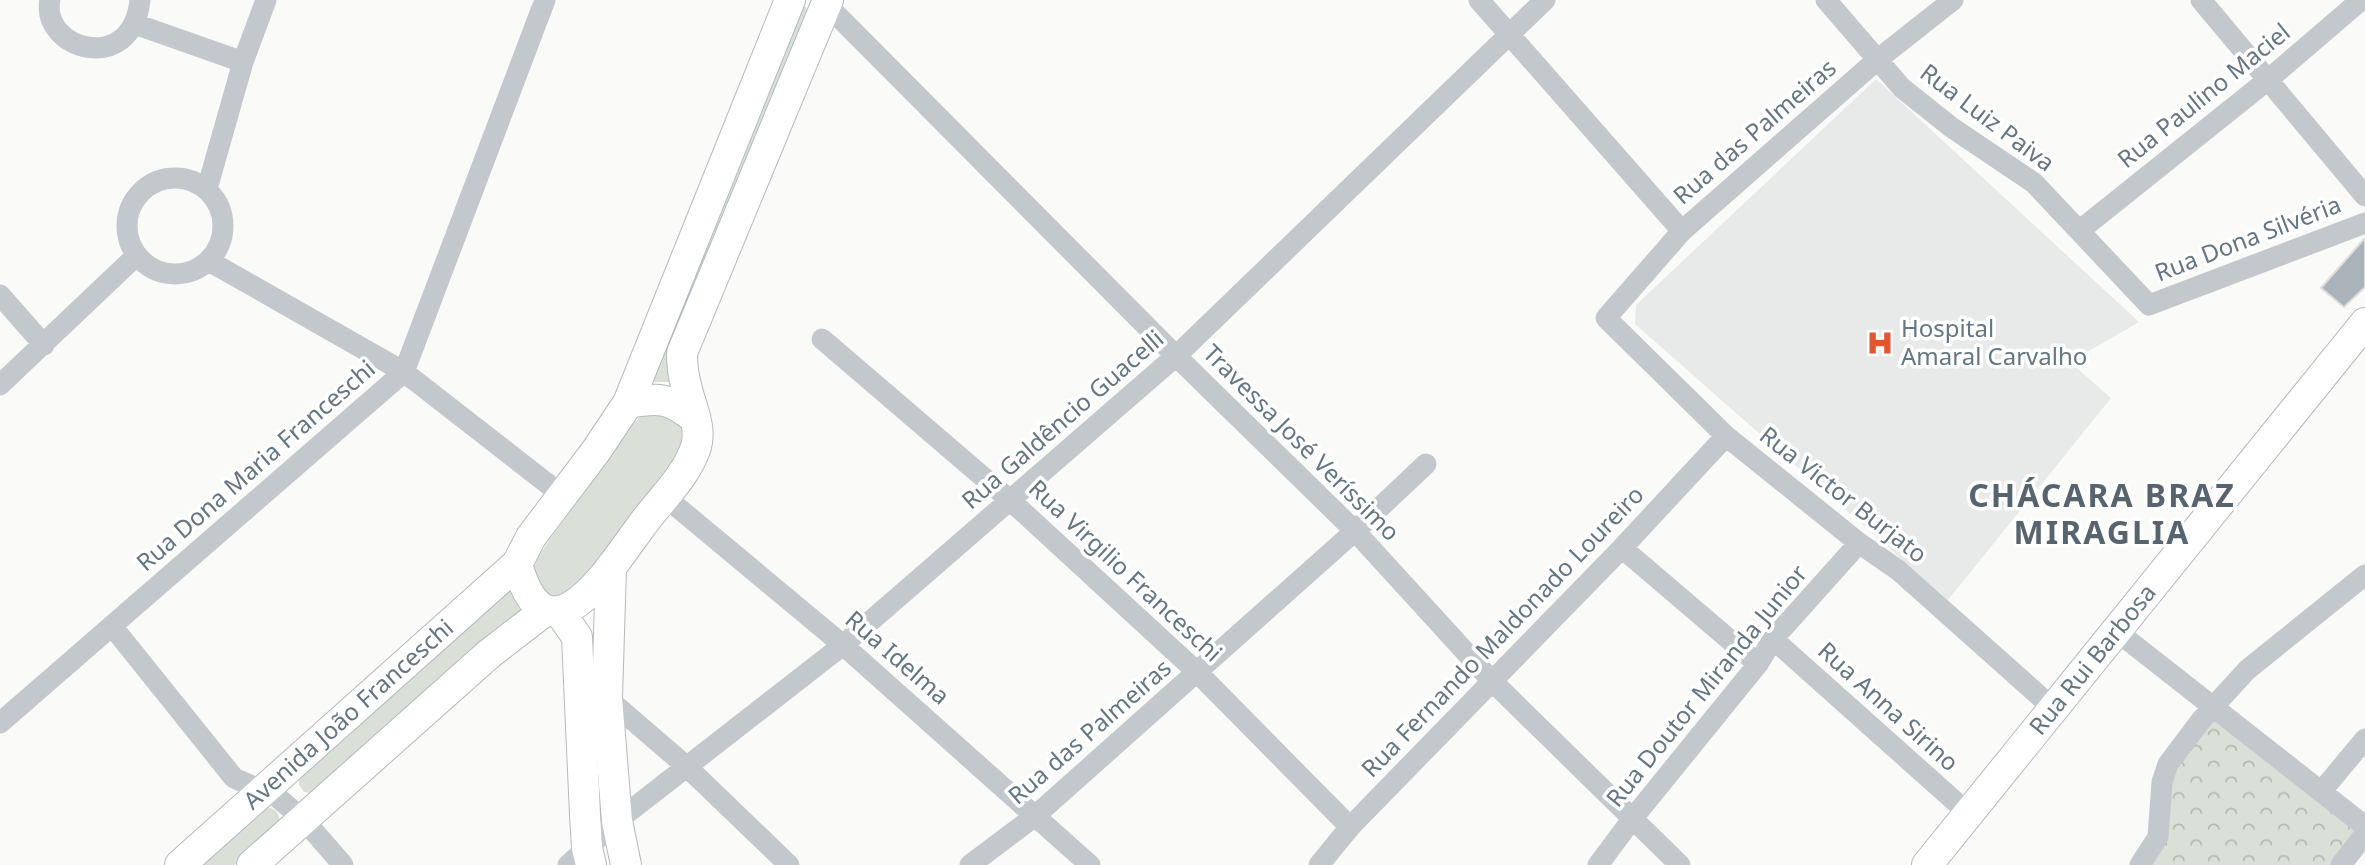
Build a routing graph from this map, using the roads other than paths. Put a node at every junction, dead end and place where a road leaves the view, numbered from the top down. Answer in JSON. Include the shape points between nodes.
{"nodes":[{"id":1,"x":50,"y":0,"type":"edge"},
{"id":2,"x":140,"y":0,"type":"edge"},
{"id":3,"x":266,"y":0,"type":"edge"},
{"id":4,"x":545,"y":0,"type":"edge"},
{"id":5,"x":790,"y":0,"type":"edge"},
{"id":6,"x":1479,"y":0,"type":"edge"},
{"id":7,"x":1545,"y":0,"type":"edge"},
{"id":8,"x":1826,"y":0,"type":"edge"},
{"id":9,"x":1953,"y":0,"type":"edge"},
{"id":10,"x":2201,"y":0,"type":"edge"},
{"id":11,"x":2361,"y":0,"type":"edge"},
{"id":12,"x":826,"y":1,"type":"edge"},
{"id":13,"x":135,"y":24,"type":"junction"},
{"id":14,"x":1508,"y":33,"type":"junction"},
{"id":15,"x":1877,"y":60,"type":"junction"},
{"id":16,"x":243,"y":62,"type":"junction"},
{"id":17,"x":2269,"y":79,"type":"junction"},
{"id":18,"x":207,"y":189,"type":"junction"},
{"id":19,"x":2365,"y":196,"type":"edge"},
{"id":20,"x":2365,"y":223,"type":"edge"},
{"id":21,"x":1682,"y":231,"type":"junction"},
{"id":22,"x":2079,"y":231,"type":"junction"},
{"id":23,"x":136,"y":256,"type":"junction"},
{"id":24,"x":209,"y":261,"type":"junction"},
{"id":25,"x":0,"y":295,"type":"edge"},
{"id":26,"x":2150,"y":304,"type":"joint"},
{"id":27,"x":1606,"y":318,"type":"joint"},
{"id":28,"x":2365,"y":323,"type":"edge"},
{"id":29,"x":822,"y":339,"type":"dead end"},
{"id":30,"x":44,"y":345,"type":"junction"},
{"id":31,"x":1176,"y":356,"type":"junction"},
{"id":32,"x":404,"y":372,"type":"junction"},
{"id":33,"x":0,"y":385,"type":"edge"},
{"id":34,"x":628,"y":403,"type":"junction"},
{"id":35,"x":695,"y":418,"type":"junction"},
{"id":36,"x":1726,"y":436,"type":"junction"},
{"id":37,"x":1426,"y":464,"type":"dead end"},
{"id":38,"x":562,"y":495,"type":"junction"},
{"id":39,"x":664,"y":496,"type":"junction"},
{"id":40,"x":1011,"y":501,"type":"junction"},
{"id":41,"x":1355,"y":531,"type":"junction"},
{"id":42,"x":1859,"y":543,"type":"junction"},
{"id":43,"x":1622,"y":548,"type":"junction"},
{"id":44,"x":517,"y":564,"type":"junction"},
{"id":45,"x":611,"y":567,"type":"junction"},
{"id":46,"x":2365,"y":575,"type":"edge"},
{"id":47,"x":553,"y":611,"type":"junction"},
{"id":48,"x":112,"y":626,"type":"junction"},
{"id":49,"x":2115,"y":630,"type":"junction"},
{"id":50,"x":1773,"y":639,"type":"junction"},
{"id":51,"x":843,"y":645,"type":"junction"},
{"id":52,"x":1758,"y":664,"type":"junction"},
{"id":53,"x":1197,"y":672,"type":"junction"},
{"id":54,"x":1492,"y":681,"type":"junction"},
{"id":55,"x":607,"y":698,"type":"junction"},
{"id":56,"x":2213,"y":707,"type":"junction"},
{"id":57,"x":2053,"y":708,"type":"junction"},
{"id":58,"x":0,"y":723,"type":"edge"},
{"id":59,"x":2365,"y":739,"type":"edge"},
{"id":60,"x":686,"y":766,"type":"junction"},
{"id":61,"x":262,"y":789,"type":"junction"},
{"id":62,"x":2321,"y":792,"type":"junction"},
{"id":63,"x":1968,"y":813,"type":"junction"},
{"id":64,"x":1035,"y":816,"type":"junction"},
{"id":65,"x":1633,"y":818,"type":"junction"},
{"id":66,"x":304,"y":820,"type":"junction"},
{"id":67,"x":617,"y":821,"type":"junction"},
{"id":68,"x":2365,"y":826,"type":"edge"},
{"id":69,"x":1350,"y":827,"type":"junction"},
{"id":70,"x":2365,"y":834,"type":"edge"},
{"id":71,"x":582,"y":859,"type":"edge"},
{"id":72,"x":180,"y":865,"type":"edge"},
{"id":73,"x":252,"y":865,"type":"edge"},
{"id":74,"x":343,"y":865,"type":"edge"},
{"id":75,"x":626,"y":865,"type":"edge"},
{"id":76,"x":789,"y":865,"type":"edge"},
{"id":77,"x":970,"y":865,"type":"edge"},
{"id":78,"x":1090,"y":865,"type":"edge"},
{"id":79,"x":1319,"y":865,"type":"edge"},
{"id":80,"x":1598,"y":865,"type":"edge"},
{"id":81,"x":1680,"y":865,"type":"edge"},
{"id":82,"x":1927,"y":865,"type":"edge"},
{"id":83,"x":2140,"y":865,"type":"edge"},
{"id":84,"x":2341,"y":865,"type":"edge"}],
"edges":[{"from":1,"to":13,"type":"street","via":[[56,29],[74,44],[97,49],[120,42]]},
{"from":2,"to":13,"type":"street"},
{"from":3,"to":16,"type":"street"},
{"from":4,"to":32,"type":"street","name":"Rua Dona Maria Franceschi"},
{"from":5,"to":34,"type":"main road","name":"Avenida João Franceschi"},
{"from":6,"to":14,"type":"street"},
{"from":7,"to":14,"type":"street","name":"Rua Galdêncio Guacelli"},
{"from":8,"to":15,"type":"street","name":"Rua Luiz Paiva"},
{"from":9,"to":15,"type":"street","name":"Rua das Palmeiras"},
{"from":10,"to":17,"type":"street"},
{"from":11,"to":17,"type":"street","name":"Rua Paulino Maciel"},
{"from":12,"to":31,"type":"street","name":"Travessa José Veríssimo"},
{"from":12,"to":35,"type":"main road","name":"Avenida João Franceschi","via":[[681,353]]},
{"from":13,"to":16,"type":"street"},
{"from":14,"to":21,"type":"street"},
{"from":14,"to":31,"type":"street","name":"Rua Galdêncio Guacelli"},
{"from":15,"to":21,"type":"street","name":"Rua das Palmeiras"},
{"from":15,"to":22,"type":"street","name":"Rua Luiz Paiva","via":[[1902,88],[1951,127],[2034,183]]},
{"from":16,"to":18,"type":"street"},
{"from":17,"to":19,"type":"street"},
{"from":17,"to":22,"type":"street","name":"Rua Paulino Maciel"},
{"from":18,"to":23,"type":"street","via":[[189,180],[169,178],[142,192],[127,217],[127,237]]},
{"from":18,"to":24,"type":"street","via":[[219,205],[224,225],[220,244]]},
{"from":20,"to":26,"type":"street","name":"Rua Dona Silvéria"},
{"from":21,"to":27,"type":"street","name":"Rua das Palmeiras"},
{"from":22,"to":26,"type":"street","name":"Rua Luiz Paiva"},
{"from":23,"to":24,"type":"street","via":[[152,269],[171,275],[191,272]]},
{"from":23,"to":30,"type":"street"},
{"from":24,"to":32,"type":"street"},
{"from":25,"to":30,"type":"street"},
{"from":27,"to":36,"type":"street","name":"Rua Victor Burjato"},
{"from":28,"to":49,"type":"main road","name":"Rua Rui Barbosa"},
{"from":29,"to":40,"type":"street","name":"Rua Virgilio Franceschi"},
{"from":30,"to":33,"type":"street"},
{"from":31,"to":40,"type":"street","name":"Rua Galdêncio Guacelli"},
{"from":31,"to":41,"type":"street","name":"Travessa José Veríssimo"},
{"from":32,"to":38,"type":"street"},
{"from":32,"to":48,"type":"street","name":"Rua Dona Maria Franceschi"},
{"from":34,"to":35,"type":"main road","via":[[651,399],[675,403]]},
{"from":34,"to":38,"type":"main road","name":"Avenida João Franceschi"},
{"from":35,"to":39,"type":"main road","name":"Avenida João Franceschi","via":[[696,444],[687,468]]},
{"from":36,"to":42,"type":"street","name":"Rua Victor Burjato"},
{"from":36,"to":43,"type":"street","name":"Rua Fernando Maldonado Loureiro"},
{"from":37,"to":41,"type":"street","name":"Rua das Palmeiras"},
{"from":38,"to":44,"type":"main road","name":"Avenida João Franceschi"},
{"from":39,"to":45,"type":"main road","name":"Avenida João Franceschi"},
{"from":39,"to":51,"type":"street","name":"Rua Idelma"},
{"from":40,"to":51,"type":"street","name":"Rua Galdêncio Guacelli"},
{"from":40,"to":53,"type":"street","name":"Rua Virgilio Franceschi"},
{"from":41,"to":53,"type":"street","name":"Rua das Palmeiras"},
{"from":41,"to":54,"type":"street","name":"Travessa José Veríssimo"},
{"from":42,"to":50,"type":"street","name":"Rua Doutor Miranda Junior"},
{"from":42,"to":57,"type":"street","name":"Rua Victor Burjato","via":[[1898,570]]},
{"from":43,"to":52,"type":"street"},
{"from":43,"to":54,"type":"street","name":"Rua Fernando Maldonado Loureiro"},
{"from":44,"to":47,"type":"main road","via":[[532,599]]},
{"from":44,"to":61,"type":"main road","name":"Avenida João Franceschi"},
{"from":45,"to":47,"type":"main road","name":"Avenida João Franceschi","via":[[593,591],[573,606]]},
{"from":45,"to":55,"type":"main road"},
{"from":46,"to":56,"type":"street","via":[[2247,670]]},
{"from":47,"to":66,"type":"main road","name":"Avenida João Franceschi","via":[[489,654]]},
{"from":47,"to":71,"type":"main road","via":[[577,637]]},
{"from":48,"to":58,"type":"street","name":"Rua Dona Maria Franceschi"},
{"from":48,"to":61,"type":"street","via":[[234,778]]},
{"from":49,"to":56,"type":"street"},
{"from":49,"to":57,"type":"main road","name":"Rua Rui Barbosa"},
{"from":50,"to":52,"type":"street","name":"Rua Doutor Miranda Junior"},
{"from":50,"to":63,"type":"street","name":"Rua Anna Sirino"},
{"from":51,"to":60,"type":"street","name":"Rua Galdêncio Guacelli"},
{"from":51,"to":64,"type":"street","name":"Rua Idelma"},
{"from":52,"to":65,"type":"street","name":"Rua Doutor Miranda Junior"},
{"from":53,"to":64,"type":"street","name":"Rua das Palmeiras"},
{"from":53,"to":69,"type":"street","name":"Rua Virgilio Franceschi"},
{"from":54,"to":65,"type":"street","name":"Travessa José Veríssimo"},
{"from":54,"to":69,"type":"street","name":"Rua Fernando Maldonado Loureiro"},
{"from":55,"to":60,"type":"street"},
{"from":55,"to":67,"type":"main road"},
{"from":56,"to":62,"type":"street"},
{"from":56,"to":83,"type":"street","via":[[2168,764],[2158,836]]},
{"from":57,"to":63,"type":"main road","name":"Rua Rui Barbosa"},
{"from":59,"to":62,"type":"street"},
{"from":60,"to":67,"type":"street","name":"Rua Galdêncio Guacelli"},
{"from":60,"to":76,"type":"street"},
{"from":61,"to":66,"type":"street"},
{"from":61,"to":72,"type":"main road","name":"Avenida João Franceschi"},
{"from":62,"to":68,"type":"street"},
{"from":63,"to":82,"type":"main road","name":"Rua Rui Barbosa"},
{"from":64,"to":77,"type":"street","name":"Rua das Palmeiras"},
{"from":64,"to":78,"type":"street","name":"Rua Idelma"},
{"from":65,"to":80,"type":"street","name":"Rua Doutor Miranda Junior"},
{"from":65,"to":81,"type":"street","name":"Travessa José Veríssimo"},
{"from":66,"to":73,"type":"main road","name":"Avenida João Franceschi"},
{"from":66,"to":74,"type":"street"},
{"from":67,"to":71,"type":"street","name":"Rua Galdêncio Guacelli"},
{"from":67,"to":75,"type":"main road"},
{"from":69,"to":79,"type":"street","name":"Rua Fernando Maldonado Loureiro"},
{"from":70,"to":84,"type":"street"}]}
